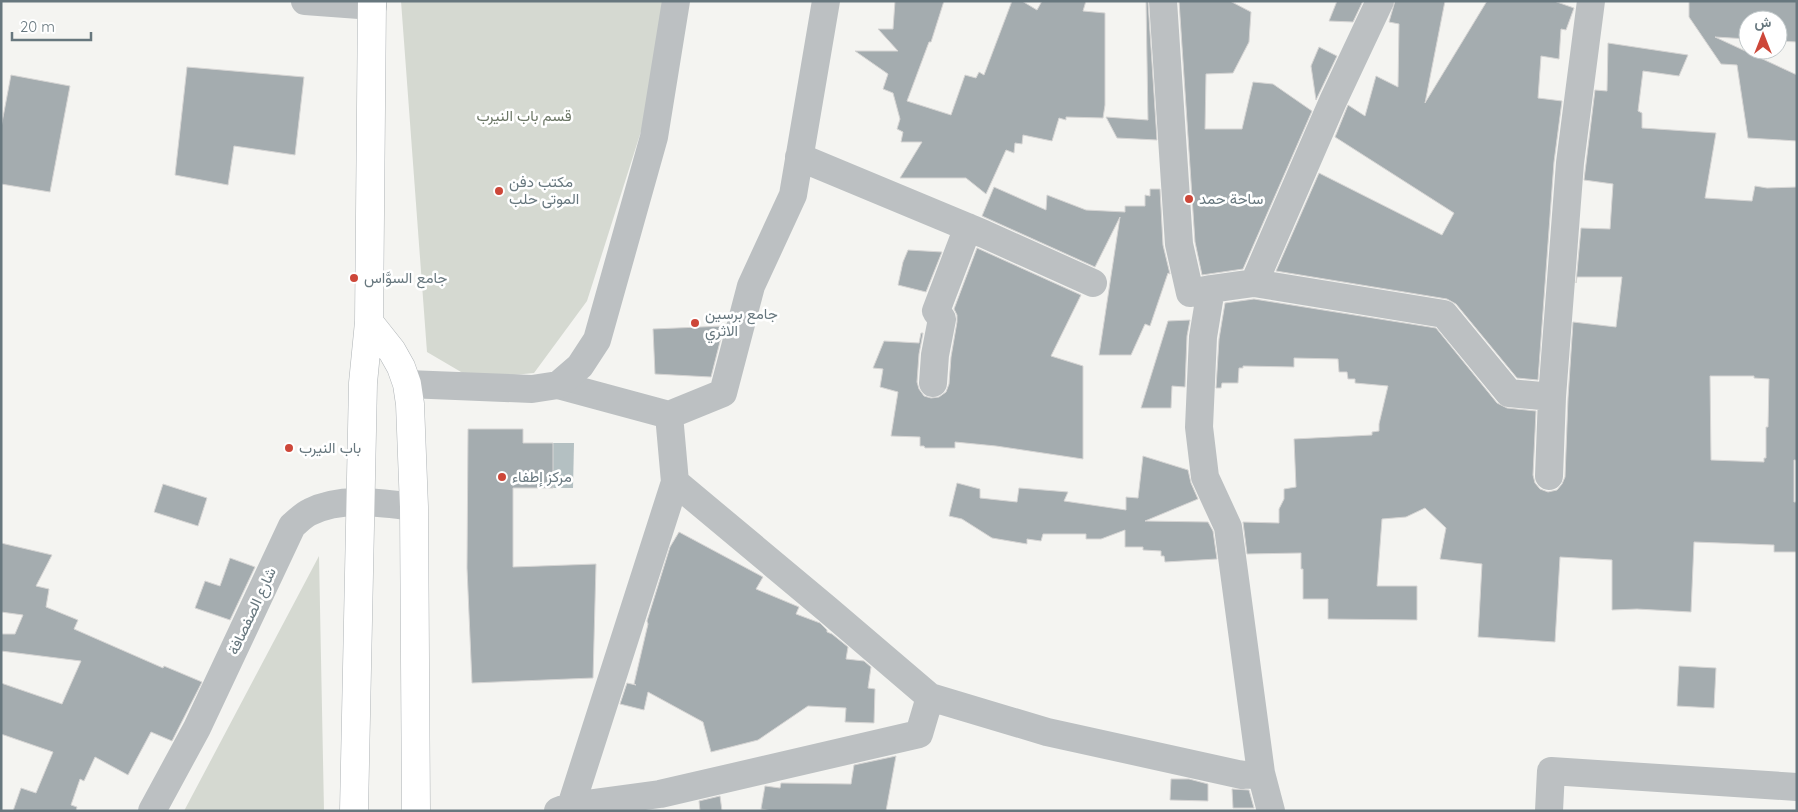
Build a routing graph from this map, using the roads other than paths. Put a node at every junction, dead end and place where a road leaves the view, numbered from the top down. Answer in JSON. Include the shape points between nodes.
{"nodes":[{"id":1,"x":305,"y":1,"type":"edge"},
{"id":2,"x":676,"y":1,"type":"edge"},
{"id":3,"x":826,"y":1,"type":"edge"},
{"id":4,"x":1162,"y":1,"type":"edge"},
{"id":5,"x":1380,"y":1,"type":"edge"},
{"id":6,"x":1591,"y":1,"type":"edge"},
{"id":7,"x":372,"y":4,"type":"edge"},
{"id":8,"x":799,"y":157,"type":"junction"},
{"id":9,"x":968,"y":228,"type":"junction"},
{"id":10,"x":1092,"y":283,"type":"dead end"},
{"id":11,"x":1254,"y":283,"type":"junction"},
{"id":12,"x":1211,"y":289,"type":"junction"},
{"id":13,"x":369,"y":322,"type":"junction"},
{"id":14,"x":933,"y":383,"type":"dead end"},
{"id":15,"x":407,"y":384,"type":"junction"},
{"id":16,"x":558,"y":385,"type":"junction"},
{"id":17,"x":1552,"y":396,"type":"junction"},
{"id":18,"x":669,"y":415,"type":"junction"},
{"id":19,"x":1549,"y":476,"type":"dead end"},
{"id":20,"x":675,"y":482,"type":"junction"},
{"id":21,"x":360,"y":501,"type":"junction"},
{"id":22,"x":414,"y":507,"type":"junction"},
{"id":23,"x":930,"y":698,"type":"junction"},
{"id":24,"x":1261,"y":773,"type":"junction"},
{"id":25,"x":1797,"y":787,"type":"edge"},
{"id":26,"x":565,"y":808,"type":"edge"},
{"id":27,"x":152,"y":811,"type":"edge"},
{"id":28,"x":354,"y":811,"type":"edge"},
{"id":29,"x":416,"y":811,"type":"edge"},
{"id":30,"x":1271,"y":811,"type":"edge"},
{"id":31,"x":1549,"y":811,"type":"edge"}],
"edges":[{"from":1,"to":7,"type":"street"},
{"from":2,"to":16,"type":"street","via":[[654,137],[596,340],[580,366]]},
{"from":3,"to":8,"type":"street"},
{"from":4,"to":12,"type":"street","via":[[1179,244],[1190,293]]},
{"from":5,"to":11,"type":"street"},
{"from":6,"to":17,"type":"street","via":[[1570,163]]},
{"from":7,"to":13,"type":"main road"},
{"from":8,"to":9,"type":"street"},
{"from":8,"to":18,"type":"street","via":[[793,195],[751,286],[723,394]]},
{"from":9,"to":10,"type":"street"},
{"from":9,"to":14,"type":"street","via":[[936,311],[942,319]]},
{"from":11,"to":12,"type":"street"},
{"from":11,"to":17,"type":"street","via":[[1444,314],[1509,394]]},
{"from":12,"to":24,"type":"street","via":[[1203,337],[1199,427],[1205,477],[1228,527]]},
{"from":13,"to":15,"type":"main road","via":[[392,351]]},
{"from":13,"to":21,"type":"main road","via":[[363,382]]},
{"from":15,"to":16,"type":"street","via":[[532,389]]},
{"from":15,"to":22,"type":"main road"},
{"from":16,"to":18,"type":"street"},
{"from":17,"to":19,"type":"street"},
{"from":18,"to":20,"type":"street"},
{"from":20,"to":23,"type":"street"},
{"from":20,"to":26,"type":"street"},
{"from":21,"to":22,"type":"street","name":"شارع الصفصافة"},
{"from":21,"to":27,"type":"street","name":"شارع الصفصافة","via":[[310,512],[292,526],[197,728]]},
{"from":21,"to":28,"type":"main road"},
{"from":22,"to":29,"type":"main road"},
{"from":23,"to":24,"type":"street","via":[[1047,732],[1242,775]]},
{"from":23,"to":26,"type":"street","via":[[919,734],[660,794]]},
{"from":24,"to":30,"type":"street"},
{"from":25,"to":31,"type":"street","via":[[1550,771]]}]}
